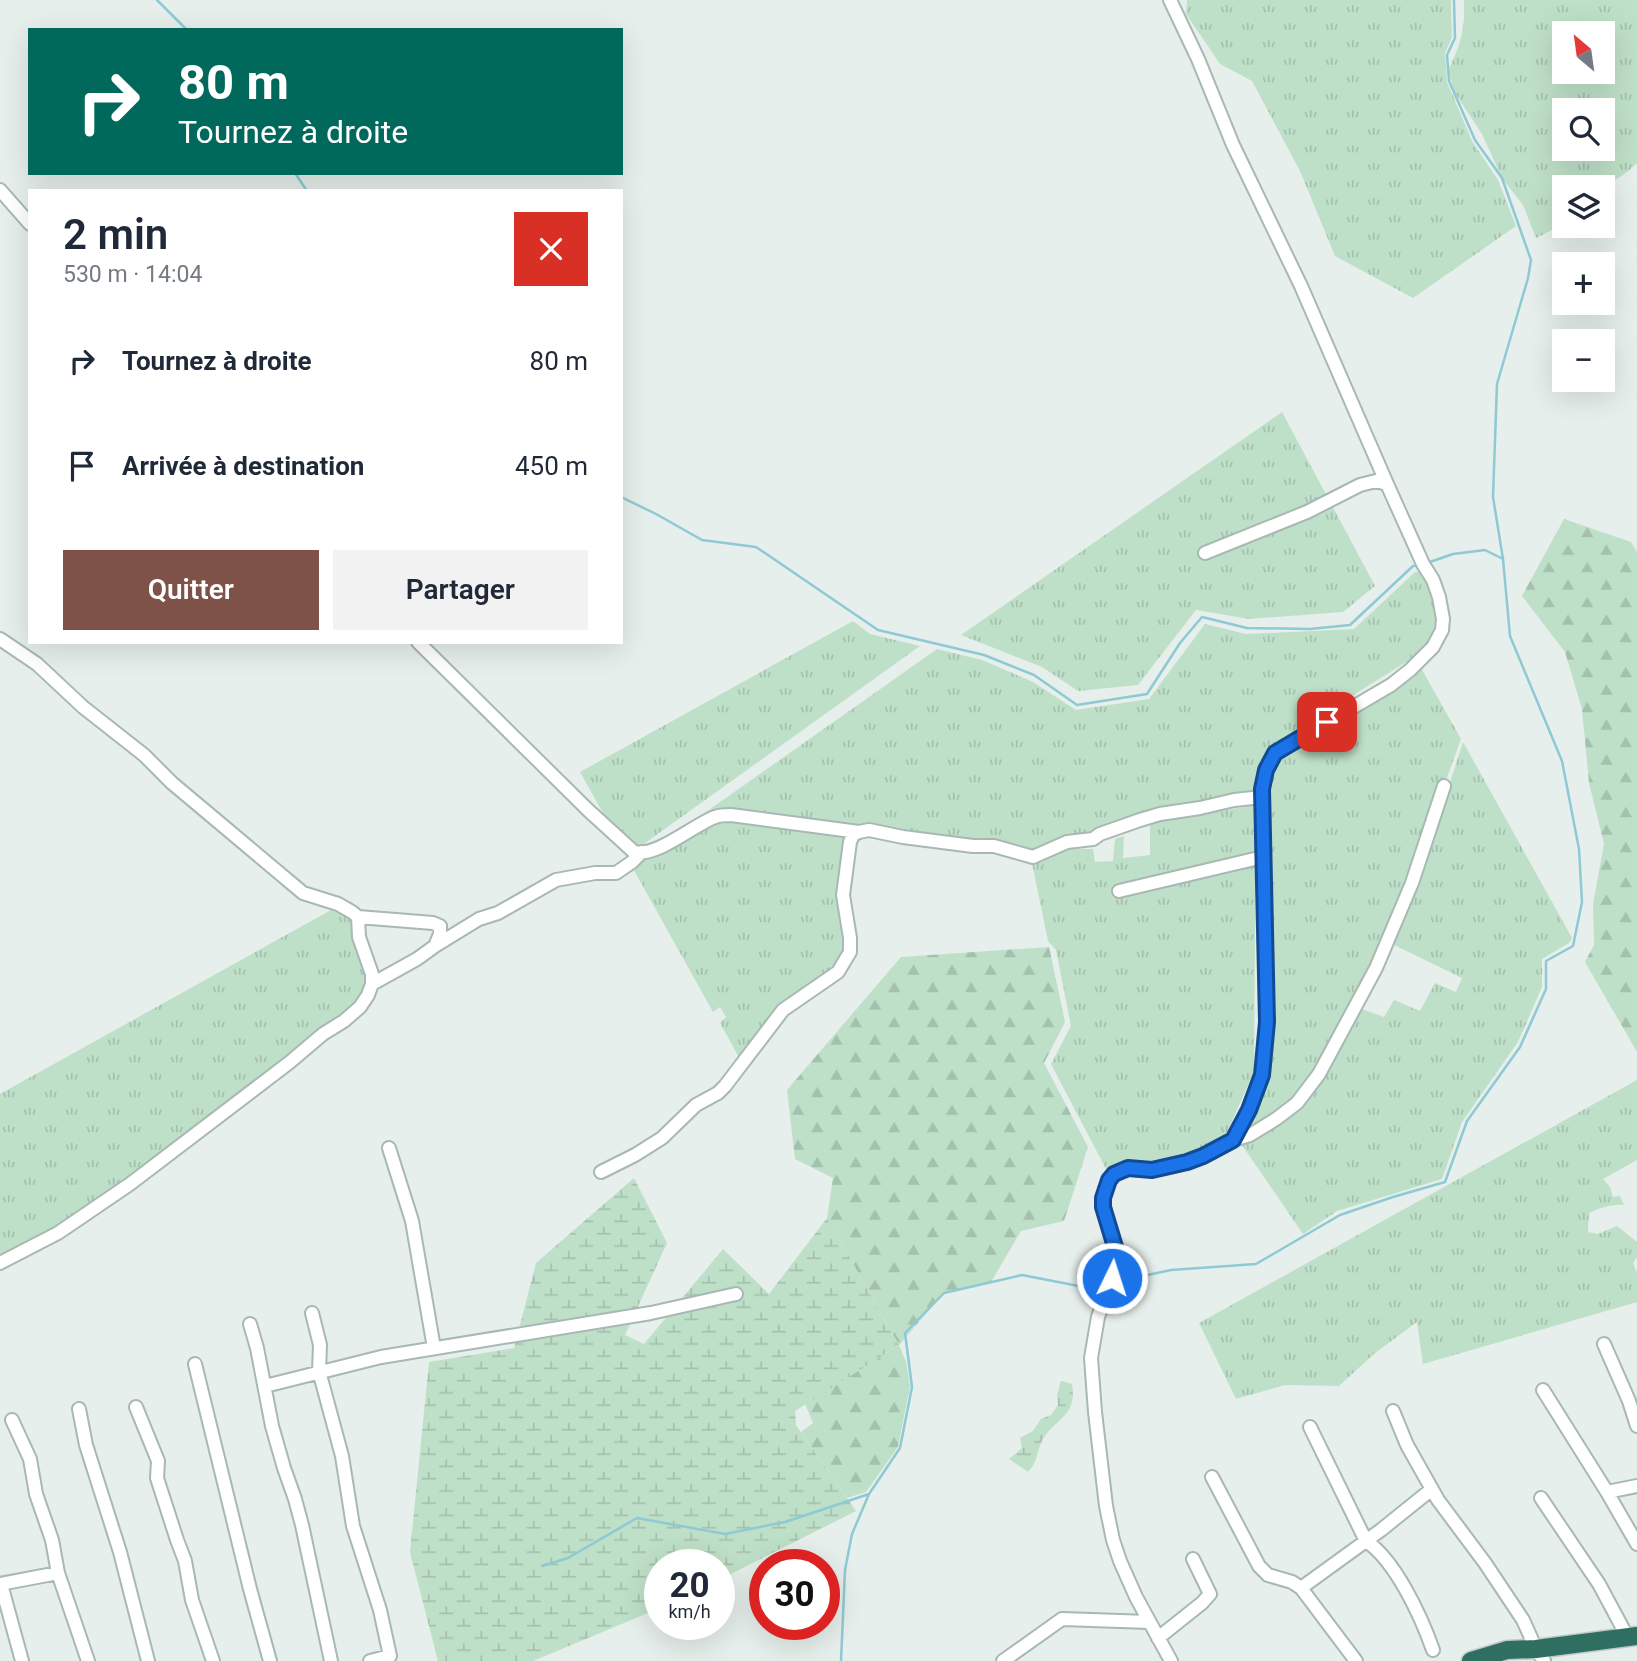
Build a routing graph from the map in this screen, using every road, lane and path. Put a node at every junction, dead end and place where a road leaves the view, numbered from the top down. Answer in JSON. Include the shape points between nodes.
{"nodes":[{"id":1,"x":1170,"y":0,"type":"edge"},
{"id":2,"x":0,"y":190,"type":"edge"},
{"id":3,"x":28,"y":222,"type":"edge"},
{"id":4,"x":1387,"y":484,"type":"junction"},
{"id":5,"x":1205,"y":553,"type":"dead end"},
{"id":6,"x":0,"y":639,"type":"edge"},
{"id":7,"x":420,"y":644,"type":"edge"},
{"id":8,"x":1444,"y":786,"type":"dead end"},
{"id":9,"x":1262,"y":797,"type":"junction"},
{"id":10,"x":859,"y":832,"type":"junction"},
{"id":11,"x":642,"y":852,"type":"junction"},
{"id":12,"x":1263,"y":857,"type":"junction"},
{"id":13,"x":1119,"y":891,"type":"dead end"},
{"id":14,"x":358,"y":918,"type":"junction"},
{"id":15,"x":435,"y":946,"type":"junction"},
{"id":16,"x":372,"y":984,"type":"junction"},
{"id":17,"x":1233,"y":1140,"type":"junction"},
{"id":18,"x":389,"y":1148,"type":"dead end"},
{"id":19,"x":601,"y":1172,"type":"dead end"},
{"id":20,"x":0,"y":1263,"type":"edge"},
{"id":21,"x":736,"y":1294,"type":"dead end"},
{"id":22,"x":312,"y":1313,"type":"dead end"},
{"id":23,"x":250,"y":1324,"type":"dead end"},
{"id":24,"x":1604,"y":1344,"type":"dead end"},
{"id":25,"x":434,"y":1348,"type":"junction"},
{"id":26,"x":195,"y":1364,"type":"dead end"},
{"id":27,"x":319,"y":1371,"type":"junction"},
{"id":28,"x":265,"y":1386,"type":"junction"},
{"id":29,"x":1543,"y":1390,"type":"dead end"},
{"id":30,"x":136,"y":1407,"type":"dead end"},
{"id":31,"x":79,"y":1409,"type":"dead end"},
{"id":32,"x":1393,"y":1411,"type":"dead end"},
{"id":33,"x":12,"y":1420,"type":"dead end"},
{"id":34,"x":1637,"y":1426,"type":"edge"},
{"id":35,"x":1310,"y":1427,"type":"dead end"},
{"id":36,"x":1212,"y":1477,"type":"dead end"},
{"id":37,"x":1637,"y":1486,"type":"edge"},
{"id":38,"x":1432,"y":1489,"type":"junction"},
{"id":39,"x":1607,"y":1492,"type":"junction"},
{"id":40,"x":1541,"y":1498,"type":"dead end"},
{"id":41,"x":1366,"y":1541,"type":"junction"},
{"id":42,"x":1637,"y":1544,"type":"edge"},
{"id":43,"x":1193,"y":1559,"type":"dead end"},
{"id":44,"x":58,"y":1573,"type":"junction"},
{"id":45,"x":1,"y":1584,"type":"edge"},
{"id":46,"x":1301,"y":1588,"type":"junction"},
{"id":47,"x":1149,"y":1622,"type":"junction"},
{"id":48,"x":1632,"y":1637,"type":"edge"},
{"id":49,"x":1158,"y":1638,"type":"junction"},
{"id":50,"x":1433,"y":1650,"type":"dead end"},
{"id":51,"x":1540,"y":1655,"type":"edge"},
{"id":52,"x":391,"y":1658,"type":"edge"},
{"id":53,"x":22,"y":1661,"type":"edge"},
{"id":54,"x":88,"y":1661,"type":"edge"},
{"id":55,"x":148,"y":1661,"type":"edge"},
{"id":56,"x":213,"y":1661,"type":"edge"},
{"id":57,"x":270,"y":1661,"type":"edge"},
{"id":58,"x":331,"y":1661,"type":"edge"},
{"id":59,"x":370,"y":1661,"type":"edge"},
{"id":60,"x":1003,"y":1661,"type":"edge"},
{"id":61,"x":1171,"y":1661,"type":"edge"},
{"id":62,"x":1356,"y":1661,"type":"edge"},
{"id":63,"x":1471,"y":1661,"type":"edge"}],
"edges":[{"from":1,"to":4,"type":"street"},
{"from":2,"to":3,"type":"street"},
{"from":4,"to":5,"type":"street","via":[[1360,485]]},
{"from":4,"to":9,"type":"street","via":[[1440,597],[1442,630],[1424,657],[1391,685],[1275,753],[1266,770]]},
{"from":6,"to":14,"type":"street","via":[[37,664],[303,893],[338,904]]},
{"from":7,"to":11,"type":"street","via":[[588,810],[634,852]]},
{"from":8,"to":17,"type":"street","via":[[1412,883],[1376,968],[1320,1074],[1297,1103],[1276,1119]]},
{"from":9,"to":10,"type":"street","via":[[1160,814],[1033,857],[994,846]]},
{"from":9,"to":12,"type":"street"},
{"from":10,"to":11,"type":"street","via":[[720,816]]},
{"from":10,"to":19,"type":"street","via":[[850,842],[843,895],[850,952],[838,972],[783,1010],[718,1093],[696,1105],[662,1138]]},
{"from":11,"to":15,"type":"street","via":[[616,873],[556,880]]},
{"from":12,"to":13,"type":"street"},
{"from":12,"to":17,"type":"street","via":[[1267,1022],[1262,1075]]},
{"from":14,"to":15,"type":"street","via":[[433,923],[440,926]]},
{"from":14,"to":16,"type":"street"},
{"from":15,"to":16,"type":"street"},
{"from":16,"to":20,"type":"street","via":[[360,1007],[344,1021],[130,1184],[58,1233]]},
{"from":17,"to":47,"type":"street","via":[[1187,1162],[1152,1170],[1128,1168],[1114,1174],[1105,1189],[1103,1207],[1116,1250],[1091,1358],[1095,1412],[1112,1540]]},
{"from":18,"to":25,"type":"street","via":[[412,1221]]},
{"from":21,"to":25,"type":"street","via":[[651,1313]]},
{"from":22,"to":27,"type":"street","via":[[320,1345]]},
{"from":23,"to":28,"type":"street"},
{"from":24,"to":34,"type":"street"},
{"from":25,"to":27,"type":"street"},
{"from":26,"to":57,"type":"street"},
{"from":27,"to":28,"type":"street"},
{"from":27,"to":52,"type":"street","via":[[342,1456],[353,1526]]},
{"from":28,"to":58,"type":"street","via":[[302,1525]]},
{"from":29,"to":39,"type":"street"},
{"from":30,"to":56,"type":"street","via":[[158,1461],[158,1478]]},
{"from":31,"to":55,"type":"street"},
{"from":32,"to":38,"type":"street"},
{"from":33,"to":44,"type":"street","via":[[30,1460]]},
{"from":35,"to":41,"type":"street"},
{"from":36,"to":46,"type":"street","via":[[1259,1566],[1268,1575]]},
{"from":37,"to":39,"type":"street"},
{"from":38,"to":41,"type":"street"},
{"from":38,"to":51,"type":"street","via":[[1523,1620]]},
{"from":39,"to":42,"type":"street"},
{"from":40,"to":48,"type":"street"},
{"from":41,"to":46,"type":"street"},
{"from":41,"to":50,"type":"street","via":[[1394,1569]]},
{"from":43,"to":49,"type":"street","via":[[1210,1594]]},
{"from":44,"to":45,"type":"street"},
{"from":44,"to":54,"type":"street"},
{"from":45,"to":53,"type":"street"},
{"from":46,"to":62,"type":"street"},
{"from":47,"to":49,"type":"street"},
{"from":47,"to":60,"type":"street","via":[[1062,1619]]},
{"from":48,"to":51,"type":"highway"},
{"from":49,"to":61,"type":"street"},
{"from":51,"to":63,"type":"highway","via":[[1507,1650]]},
{"from":52,"to":59,"type":"street"}]}
